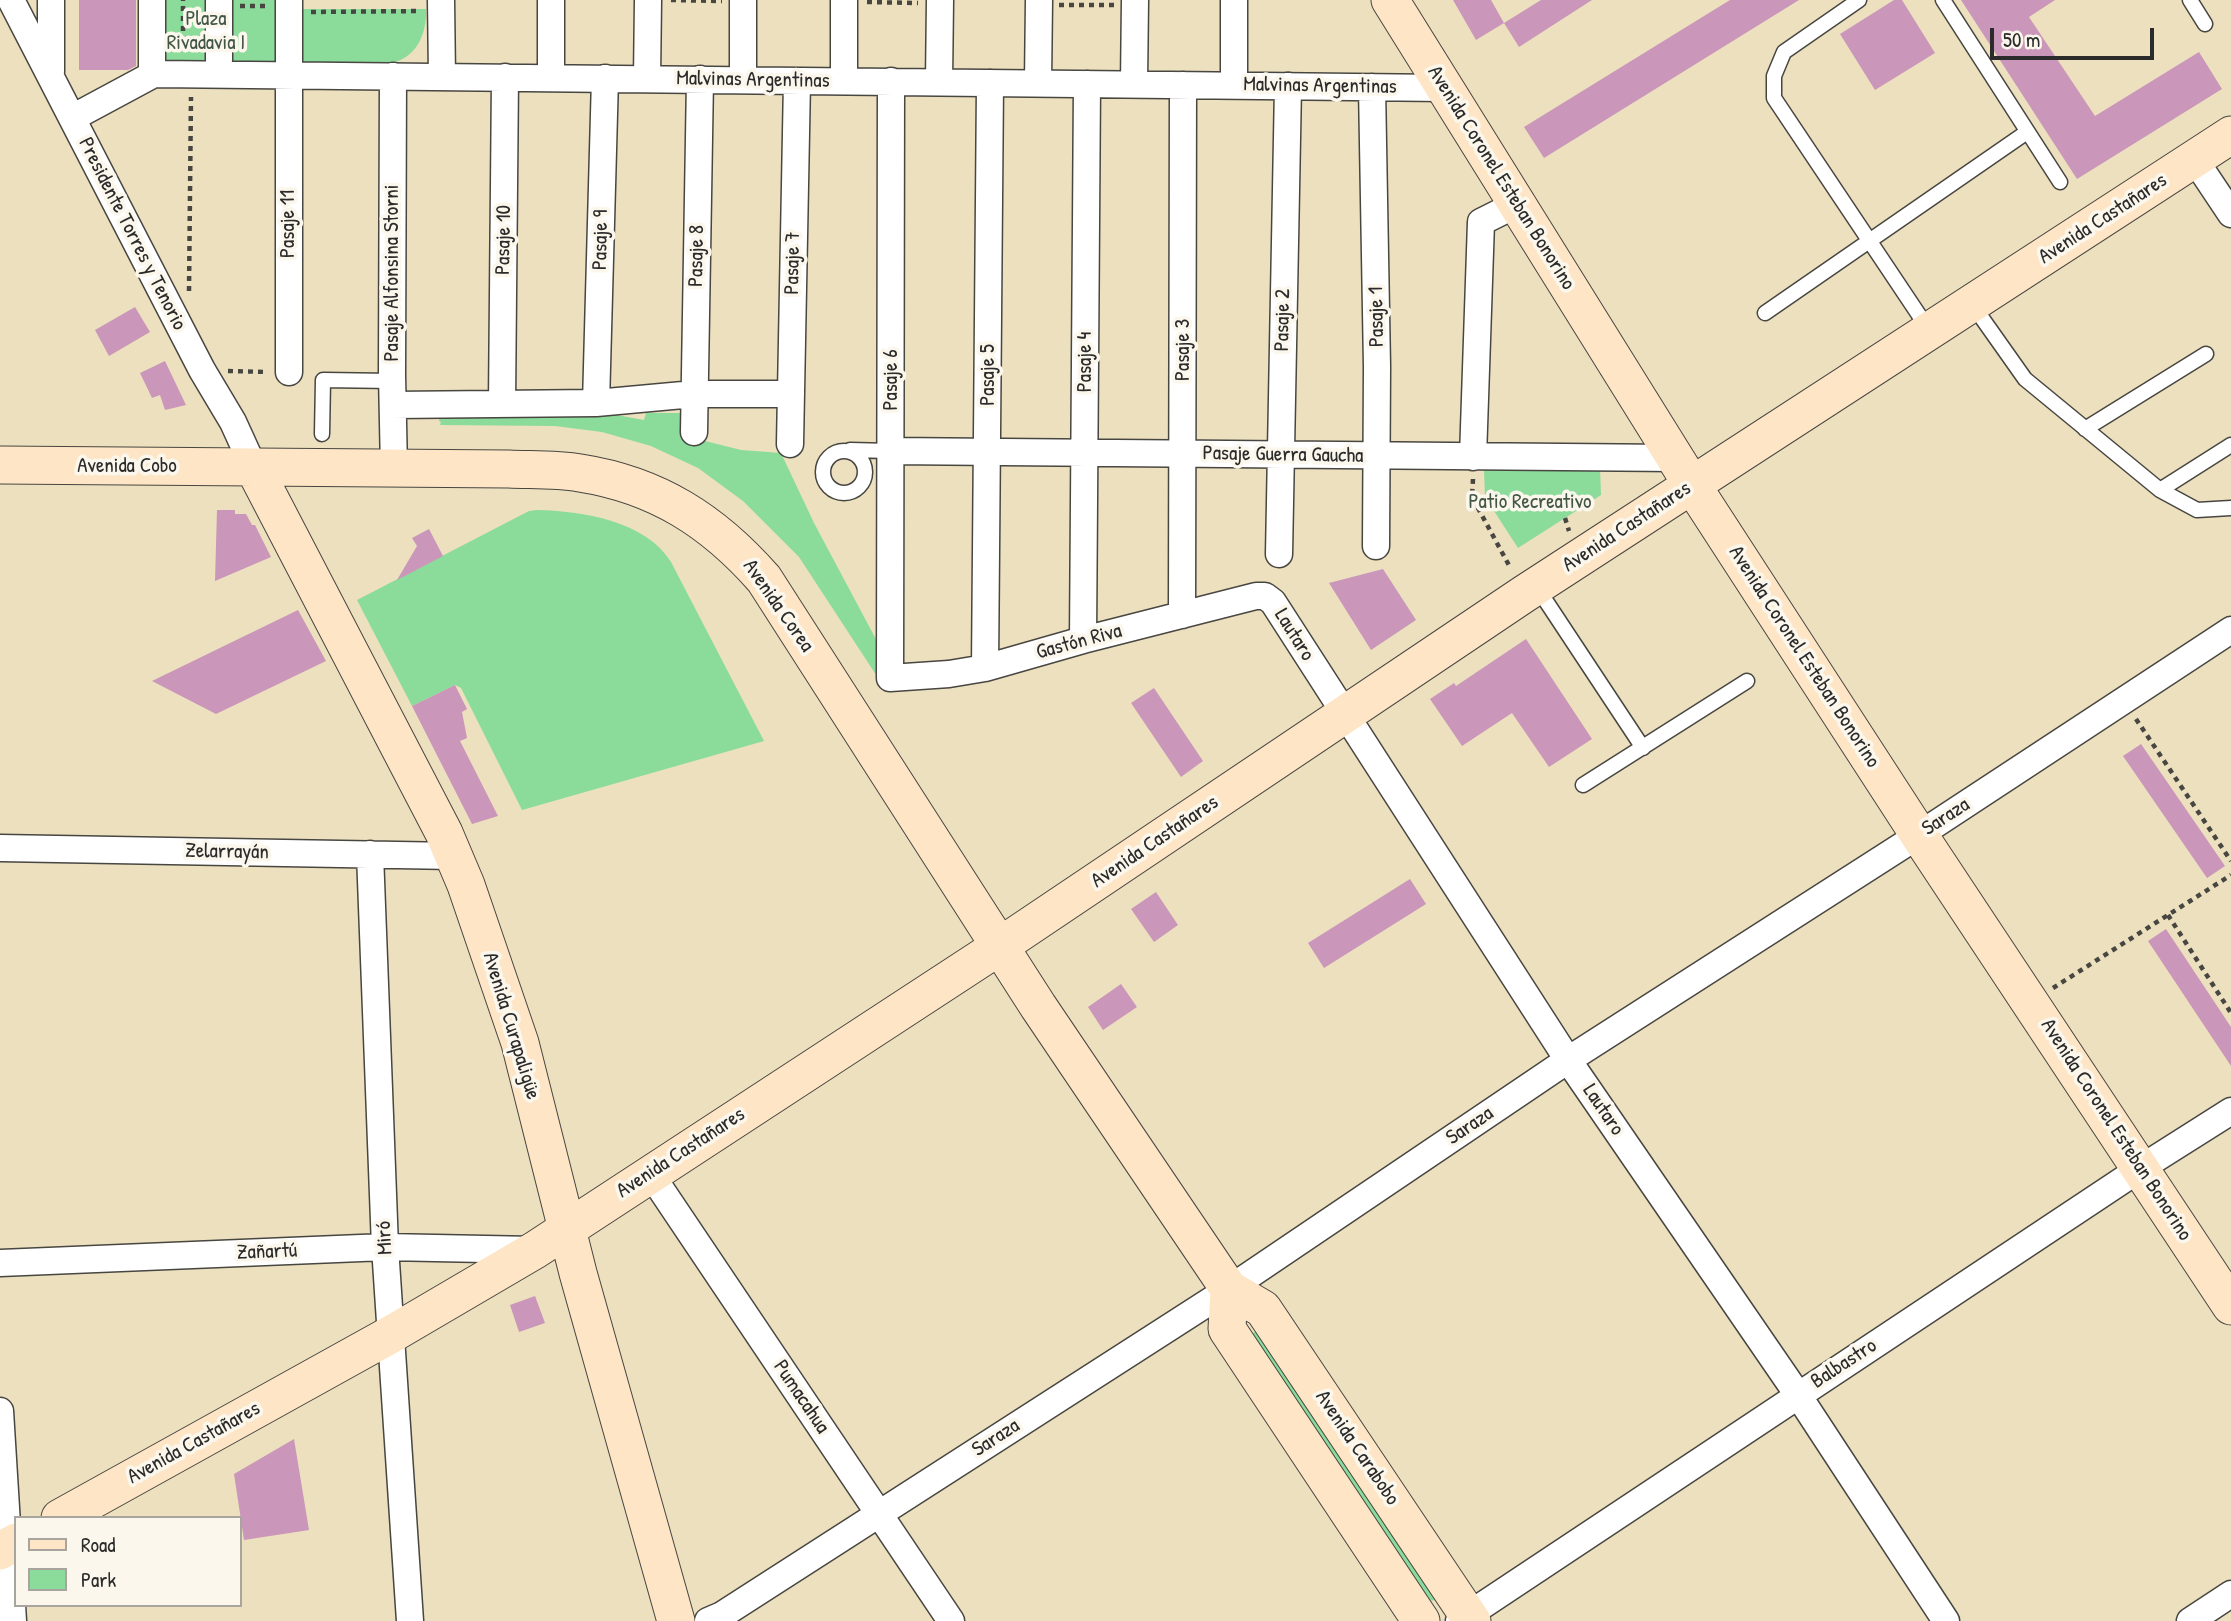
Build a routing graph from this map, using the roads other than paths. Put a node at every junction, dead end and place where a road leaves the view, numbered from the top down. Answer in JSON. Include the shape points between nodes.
{"nodes":[{"id":1,"x":11,"y":0,"type":"edge"},
{"id":2,"x":51,"y":0,"type":"edge"},
{"id":3,"x":152,"y":0,"type":"edge"},
{"id":4,"x":219,"y":0,"type":"edge"},
{"id":5,"x":551,"y":0,"type":"edge"},
{"id":6,"x":648,"y":0,"type":"edge"},
{"id":7,"x":1234,"y":0,"type":"edge"},
{"id":8,"x":1390,"y":0,"type":"edge"},
{"id":9,"x":1859,"y":0,"type":"edge"},
{"id":10,"x":1943,"y":0,"type":"edge"},
{"id":11,"x":2190,"y":0,"type":"edge"},
{"id":12,"x":743,"y":1,"type":"edge"},
{"id":13,"x":844,"y":1,"type":"edge"},
{"id":14,"x":940,"y":2,"type":"edge"},
{"id":15,"x":1039,"y":2,"type":"edge"},
{"id":16,"x":1135,"y":3,"type":"edge"},
{"id":17,"x":289,"y":6,"type":"edge"},
{"id":18,"x":441,"y":6,"type":"edge"},
{"id":19,"x":2205,"y":24,"type":"dead end"},
{"id":20,"x":219,"y":60,"type":"dead end"},
{"id":21,"x":152,"y":75,"type":"junction"},
{"id":22,"x":288,"y":75,"type":"junction"},
{"id":23,"x":51,"y":76,"type":"junction"},
{"id":24,"x":393,"y":76,"type":"junction"},
{"id":25,"x":442,"y":77,"type":"junction"},
{"id":26,"x":505,"y":77,"type":"junction"},
{"id":27,"x":551,"y":78,"type":"junction"},
{"id":28,"x":605,"y":78,"type":"junction"},
{"id":29,"x":648,"y":79,"type":"junction"},
{"id":30,"x":700,"y":79,"type":"junction"},
{"id":31,"x":743,"y":80,"type":"junction"},
{"id":32,"x":797,"y":81,"type":"junction"},
{"id":33,"x":844,"y":81,"type":"junction"},
{"id":34,"x":891,"y":82,"type":"junction"},
{"id":35,"x":939,"y":82,"type":"junction"},
{"id":36,"x":990,"y":83,"type":"junction"},
{"id":37,"x":1038,"y":83,"type":"junction"},
{"id":38,"x":1087,"y":84,"type":"junction"},
{"id":39,"x":1135,"y":84,"type":"junction"},
{"id":40,"x":1183,"y":85,"type":"junction"},
{"id":41,"x":1234,"y":85,"type":"junction"},
{"id":42,"x":1287,"y":86,"type":"junction"},
{"id":43,"x":1372,"y":87,"type":"junction"},
{"id":44,"x":1445,"y":88,"type":"junction"},
{"id":45,"x":72,"y":118,"type":"junction"},
{"id":46,"x":2027,"y":132,"type":"junction"},
{"id":47,"x":2231,"y":135,"type":"edge"},
{"id":48,"x":2195,"y":160,"type":"junction"},
{"id":49,"x":2060,"y":182,"type":"dead end"},
{"id":50,"x":1517,"y":204,"type":"junction"},
{"id":51,"x":2231,"y":214,"type":"edge"},
{"id":52,"x":1869,"y":241,"type":"junction"},
{"id":53,"x":1971,"y":303,"type":"junction"},
{"id":54,"x":1765,"y":313,"type":"dead end"},
{"id":55,"x":1929,"y":330,"type":"junction"},
{"id":56,"x":2206,"y":354,"type":"dead end"},
{"id":57,"x":289,"y":372,"type":"dead end"},
{"id":58,"x":393,"y":393,"type":"junction"},
{"id":59,"x":694,"y":394,"type":"junction"},
{"id":60,"x":791,"y":394,"type":"junction"},
{"id":61,"x":596,"y":402,"type":"junction"},
{"id":62,"x":502,"y":403,"type":"junction"},
{"id":63,"x":2085,"y":429,"type":"junction"},
{"id":64,"x":694,"y":432,"type":"dead end"},
{"id":65,"x":322,"y":434,"type":"dead end"},
{"id":66,"x":790,"y":444,"type":"dead end"},
{"id":67,"x":2231,"y":445,"type":"edge"},
{"id":68,"x":842,"y":450,"type":"junction"},
{"id":69,"x":891,"y":451,"type":"junction"},
{"id":70,"x":987,"y":452,"type":"junction"},
{"id":71,"x":1084,"y":453,"type":"junction"},
{"id":72,"x":1183,"y":454,"type":"junction"},
{"id":73,"x":1280,"y":455,"type":"junction"},
{"id":74,"x":1377,"y":456,"type":"junction"},
{"id":75,"x":1473,"y":457,"type":"junction"},
{"id":76,"x":0,"y":465,"type":"edge"},
{"id":77,"x":254,"y":468,"type":"junction"},
{"id":78,"x":394,"y":470,"type":"junction"},
{"id":79,"x":1684,"y":472,"type":"junction"},
{"id":80,"x":862,"y":484,"type":"junction"},
{"id":81,"x":2160,"y":490,"type":"junction"},
{"id":82,"x":2231,"y":508,"type":"edge"},
{"id":83,"x":1376,"y":546,"type":"dead end"},
{"id":84,"x":1279,"y":554,"type":"dead end"},
{"id":85,"x":1530,"y":590,"type":"junction"},
{"id":86,"x":1265,"y":596,"type":"joint"},
{"id":87,"x":1182,"y":615,"type":"junction"},
{"id":88,"x":2231,"y":630,"type":"edge"},
{"id":89,"x":1083,"y":640,"type":"junction"},
{"id":90,"x":985,"y":668,"type":"junction"},
{"id":91,"x":890,"y":678,"type":"joint"},
{"id":92,"x":1747,"y":681,"type":"dead end"},
{"id":93,"x":1344,"y":714,"type":"junction"},
{"id":94,"x":1643,"y":748,"type":"junction"},
{"id":95,"x":1583,"y":785,"type":"dead end"},
{"id":96,"x":1919,"y":835,"type":"junction"},
{"id":97,"x":0,"y":848,"type":"edge"},
{"id":98,"x":370,"y":854,"type":"junction"},
{"id":99,"x":454,"y":856,"type":"junction"},
{"id":100,"x":1000,"y":946,"type":"junction"},
{"id":101,"x":1568,"y":1060,"type":"junction"},
{"id":102,"x":2231,"y":1111,"type":"edge"},
{"id":103,"x":2141,"y":1168,"type":"junction"},
{"id":104,"x":650,"y":1173,"type":"junction"},
{"id":105,"x":568,"y":1228,"type":"junction"},
{"id":106,"x":385,"y":1247,"type":"junction"},
{"id":107,"x":535,"y":1250,"type":"junction"},
{"id":108,"x":0,"y":1263,"type":"edge"},
{"id":109,"x":1229,"y":1289,"type":"junction"},
{"id":110,"x":2231,"y":1306,"type":"edge"},
{"id":111,"x":390,"y":1335,"type":"junction"},
{"id":112,"x":1798,"y":1395,"type":"junction"},
{"id":113,"x":0,"y":1411,"type":"edge"},
{"id":114,"x":879,"y":1513,"type":"junction"},
{"id":115,"x":64,"y":1516,"type":"edge"},
{"id":116,"x":9,"y":1546,"type":"edge"},
{"id":117,"x":2231,"y":1594,"type":"edge"},
{"id":118,"x":1467,"y":1619,"type":"edge"},
{"id":119,"x":13,"y":1621,"type":"edge"},
{"id":120,"x":410,"y":1621,"type":"edge"},
{"id":121,"x":676,"y":1621,"type":"edge"},
{"id":122,"x":708,"y":1621,"type":"edge"},
{"id":123,"x":951,"y":1621,"type":"edge"},
{"id":124,"x":1421,"y":1621,"type":"edge"},
{"id":125,"x":1946,"y":1621,"type":"edge"},
{"id":126,"x":2190,"y":1621,"type":"edge"}],
"edges":[{"from":1,"to":23,"type":"street","name":"Presidente Torres y Tenorio"},
{"from":2,"to":23,"type":"street"},
{"from":3,"to":21,"type":"street"},
{"from":4,"to":20,"type":"street"},
{"from":5,"to":27,"type":"street"},
{"from":6,"to":29,"type":"street"},
{"from":7,"to":41,"type":"street"},
{"from":8,"to":44,"type":"main road","name":"Avenida Coronel Esteban Bonorino"},
{"from":9,"to":52,"type":"lane","via":[[1784,52],[1774,76],[1774,98]]},
{"from":10,"to":46,"type":"lane"},
{"from":11,"to":19,"type":"lane"},
{"from":12,"to":31,"type":"street"},
{"from":13,"to":33,"type":"street"},
{"from":14,"to":35,"type":"street"},
{"from":15,"to":37,"type":"street"},
{"from":16,"to":39,"type":"street"},
{"from":17,"to":22,"type":"street","name":"Pasaje 11"},
{"from":18,"to":25,"type":"street"},
{"from":21,"to":22,"type":"street","name":"Malvinas Argentinas"},
{"from":21,"to":45,"type":"street","name":"Malvinas Argentinas"},
{"from":22,"to":24,"type":"street","name":"Malvinas Argentinas"},
{"from":22,"to":57,"type":"street","name":"Pasaje 11"},
{"from":23,"to":45,"type":"street","name":"Presidente Torres y Tenorio"},
{"from":24,"to":25,"type":"street","name":"Malvinas Argentinas"},
{"from":24,"to":58,"type":"street","name":"Pasaje Alfonsina Storni"},
{"from":25,"to":26,"type":"street","name":"Malvinas Argentinas"},
{"from":26,"to":27,"type":"street","name":"Malvinas Argentinas"},
{"from":26,"to":62,"type":"street","name":"Pasaje 10"},
{"from":27,"to":28,"type":"street","name":"Malvinas Argentinas"},
{"from":28,"to":29,"type":"street","name":"Malvinas Argentinas"},
{"from":28,"to":61,"type":"street","name":"Pasaje 9"},
{"from":29,"to":30,"type":"street","name":"Malvinas Argentinas"},
{"from":30,"to":31,"type":"street","name":"Malvinas Argentinas"},
{"from":30,"to":59,"type":"street","name":"Pasaje 8"},
{"from":31,"to":32,"type":"street","name":"Malvinas Argentinas"},
{"from":32,"to":33,"type":"street","name":"Malvinas Argentinas"},
{"from":32,"to":60,"type":"street","name":"Pasaje 7"},
{"from":33,"to":34,"type":"street","name":"Malvinas Argentinas"},
{"from":34,"to":35,"type":"street","name":"Malvinas Argentinas"},
{"from":34,"to":69,"type":"street","name":"Pasaje 6"},
{"from":35,"to":36,"type":"street","name":"Malvinas Argentinas"},
{"from":36,"to":37,"type":"street","name":"Malvinas Argentinas"},
{"from":36,"to":70,"type":"street","name":"Pasaje 5"},
{"from":37,"to":38,"type":"street","name":"Malvinas Argentinas"},
{"from":38,"to":39,"type":"street","name":"Malvinas Argentinas"},
{"from":38,"to":71,"type":"street","name":"Pasaje 4"},
{"from":39,"to":40,"type":"street","name":"Malvinas Argentinas"},
{"from":40,"to":41,"type":"street","name":"Malvinas Argentinas"},
{"from":40,"to":72,"type":"street","name":"Pasaje 3"},
{"from":41,"to":42,"type":"street","name":"Malvinas Argentinas"},
{"from":42,"to":43,"type":"street","name":"Malvinas Argentinas"},
{"from":42,"to":73,"type":"street","name":"Pasaje 2"},
{"from":43,"to":44,"type":"street","name":"Malvinas Argentinas"},
{"from":43,"to":74,"type":"street","name":"Pasaje 1"},
{"from":44,"to":50,"type":"main road","name":"Avenida Coronel Esteban Bonorino"},
{"from":45,"to":77,"type":"street","name":"Presidente Torres y Tenorio"},
{"from":46,"to":49,"type":"lane"},
{"from":46,"to":52,"type":"lane"},
{"from":47,"to":48,"type":"main road","name":"Avenida Castañares"},
{"from":48,"to":51,"type":"street"},
{"from":48,"to":53,"type":"main road","name":"Avenida Castañares"},
{"from":50,"to":75,"type":"street","via":[[1481,222]]},
{"from":50,"to":79,"type":"main road","name":"Avenida Coronel Esteban Bonorino"},
{"from":52,"to":54,"type":"lane"},
{"from":52,"to":55,"type":"lane"},
{"from":53,"to":55,"type":"main road","name":"Avenida Castañares"},
{"from":53,"to":63,"type":"lane","via":[[2025,379]]},
{"from":55,"to":79,"type":"main road","name":"Avenida Castañares"},
{"from":56,"to":63,"type":"lane"},
{"from":58,"to":62,"type":"street"},
{"from":58,"to":65,"type":"lane","via":[[323,380]]},
{"from":58,"to":78,"type":"street","name":"Pasaje Alfonsina Storni"},
{"from":59,"to":60,"type":"street"},
{"from":59,"to":61,"type":"street"},
{"from":59,"to":64,"type":"street","name":"Pasaje 8"},
{"from":60,"to":66,"type":"street","name":"Pasaje 7"},
{"from":61,"to":62,"type":"street"},
{"from":63,"to":81,"type":"lane"},
{"from":67,"to":81,"type":"lane"},
{"from":68,"to":69,"type":"lane"},
{"from":68,"to":80,"type":"lane","via":[[861,458],[866,471]]},
{"from":68,"to":80,"type":"lane","via":[[825,462],[825,483],[843,494]]},
{"from":69,"to":70,"type":"street","name":"Pasaje Guerra Gaucha"},
{"from":69,"to":80,"type":"lane"},
{"from":69,"to":91,"type":"street","name":"Pasaje 6"},
{"from":70,"to":71,"type":"street","name":"Pasaje Guerra Gaucha"},
{"from":70,"to":90,"type":"street","name":"Pasaje 5"},
{"from":71,"to":72,"type":"street","name":"Pasaje Guerra Gaucha"},
{"from":71,"to":89,"type":"street","name":"Pasaje 4"},
{"from":72,"to":73,"type":"street","name":"Pasaje Guerra Gaucha"},
{"from":72,"to":87,"type":"street","name":"Pasaje 3"},
{"from":73,"to":74,"type":"street","name":"Pasaje Guerra Gaucha"},
{"from":73,"to":84,"type":"street","name":"Pasaje 2"},
{"from":74,"to":75,"type":"street","name":"Pasaje Guerra Gaucha"},
{"from":74,"to":83,"type":"street","name":"Pasaje 1"},
{"from":75,"to":79,"type":"street","name":"Pasaje Guerra Gaucha"},
{"from":76,"to":77,"type":"main road","name":"Avenida Cobo"},
{"from":77,"to":78,"type":"main road","name":"Avenida Corea"},
{"from":77,"to":99,"type":"main road","name":"Avenida Curapaligüe"},
{"from":78,"to":100,"type":"main road","name":"Avenida Corea","via":[[578,472],[658,494],[709,526],[764,579]]},
{"from":79,"to":85,"type":"main road","name":"Avenida Castañares"},
{"from":79,"to":96,"type":"main road","name":"Avenida Coronel Esteban Bonorino"},
{"from":81,"to":82,"type":"lane","via":[[2197,510]]},
{"from":85,"to":93,"type":"main road","name":"Avenida Castañares"},
{"from":85,"to":94,"type":"lane"},
{"from":86,"to":87,"type":"street","name":"Gastón Riva"},
{"from":86,"to":93,"type":"street","name":"Lautaro"},
{"from":87,"to":89,"type":"street","name":"Gastón Riva"},
{"from":88,"to":96,"type":"street","name":"Saraza"},
{"from":89,"to":90,"type":"street","name":"Gastón Riva"},
{"from":90,"to":91,"type":"street","name":"Gastón Riva"},
{"from":92,"to":94,"type":"lane"},
{"from":93,"to":100,"type":"main road","name":"Avenida Castañares"},
{"from":93,"to":101,"type":"street","name":"Lautaro"},
{"from":94,"to":95,"type":"lane"},
{"from":96,"to":101,"type":"street","name":"Saraza"},
{"from":96,"to":103,"type":"main road","name":"Avenida Coronel Esteban Bonorino"},
{"from":97,"to":98,"type":"street","name":"Zelarrayán"},
{"from":98,"to":99,"type":"street","name":"Zelarrayán"},
{"from":98,"to":106,"type":"street","name":"Miró"},
{"from":99,"to":105,"type":"main road","name":"Avenida Curapaligüe","via":[[520,1043]]},
{"from":100,"to":104,"type":"main road","name":"Avenida Castañares"},
{"from":100,"to":109,"type":"main road","name":"Avenida Carabobo"},
{"from":101,"to":109,"type":"street","name":"Saraza"},
{"from":101,"to":112,"type":"street","name":"Lautaro"},
{"from":102,"to":103,"type":"street","name":"Balbastro"},
{"from":103,"to":110,"type":"main road","name":"Avenida Coronel Esteban Bonorino"},
{"from":103,"to":112,"type":"street","name":"Balbastro"},
{"from":104,"to":105,"type":"main road","name":"Avenida Castañares"},
{"from":104,"to":114,"type":"street","name":"Pumacahua"},
{"from":105,"to":107,"type":"main road","name":"Avenida Castañares"},
{"from":105,"to":121,"type":"main road","name":"Avenida Curapaligüe"},
{"from":106,"to":107,"type":"street","name":"Zañartú"},
{"from":106,"to":108,"type":"street","name":"Zañartú"},
{"from":106,"to":111,"type":"street","name":"Miró"},
{"from":107,"to":111,"type":"main road","name":"Avenida Castañares"},
{"from":109,"to":114,"type":"street","name":"Saraza"},
{"from":109,"to":118,"type":"main road","name":"Avenida Carabobo","via":[[1264,1309]]},
{"from":109,"to":124,"type":"main road","name":"Avenida Carabobo","via":[[1227,1329]]},
{"from":111,"to":115,"type":"main road","name":"Avenida Castañares"},
{"from":111,"to":120,"type":"street","name":"Miró"},
{"from":112,"to":118,"type":"street","name":"Balbastro"},
{"from":112,"to":125,"type":"street","name":"Lautaro"},
{"from":113,"to":116,"type":"street"},
{"from":114,"to":122,"type":"street","name":"Saraza"},
{"from":114,"to":123,"type":"street","name":"Pumacahua"},
{"from":116,"to":119,"type":"street"},
{"from":117,"to":126,"type":"street"}]}
